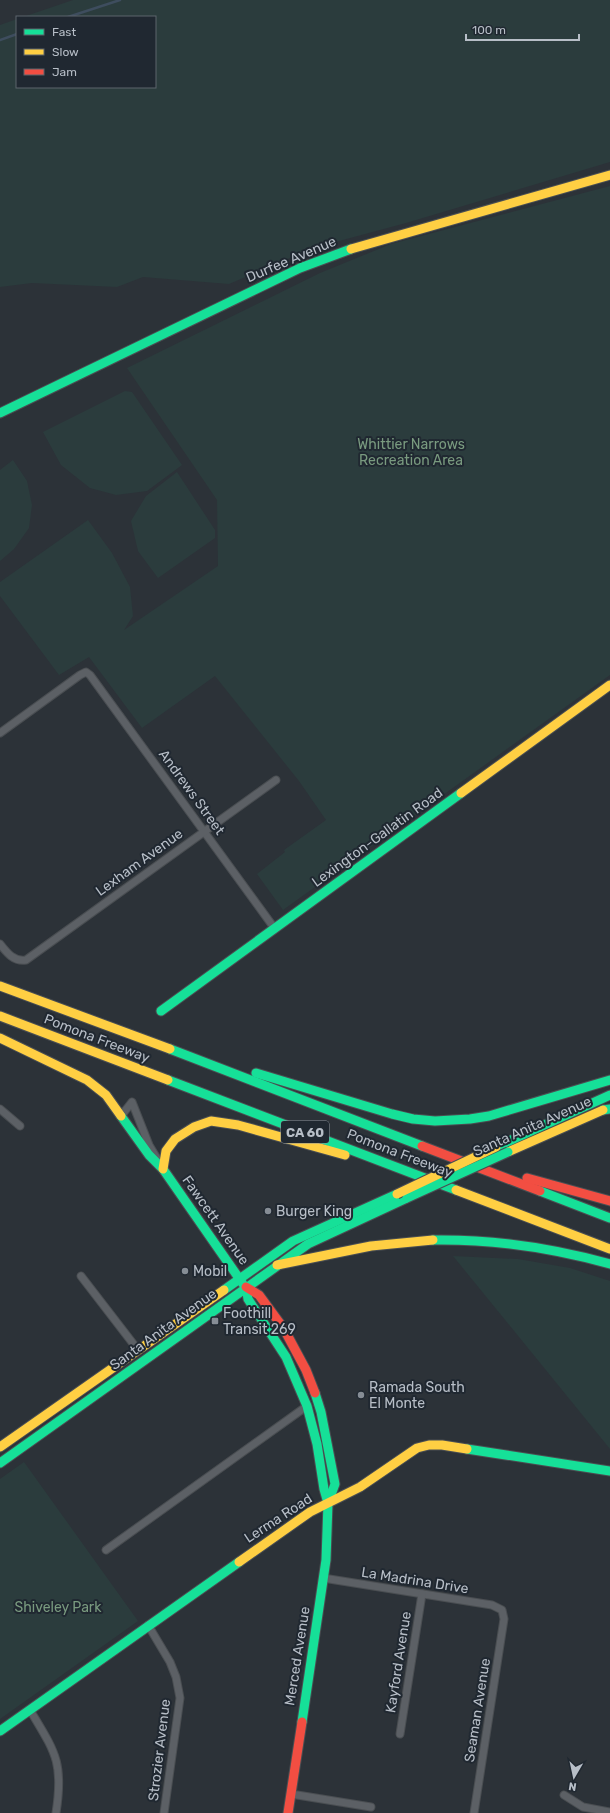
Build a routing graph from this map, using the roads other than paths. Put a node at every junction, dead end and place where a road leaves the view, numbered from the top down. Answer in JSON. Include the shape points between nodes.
{"nodes":[{"id":1,"x":610,"y":175,"type":"edge"},
{"id":2,"x":0,"y":413,"type":"edge"},
{"id":3,"x":610,"y":685,"type":"edge"},
{"id":4,"x":0,"y":733,"type":"edge"},
{"id":5,"x":276,"y":780,"type":"dead end"},
{"id":6,"x":204,"y":831,"type":"junction"},
{"id":7,"x":274,"y":929,"type":"junction"},
{"id":8,"x":0,"y":944,"type":"edge"},
{"id":9,"x":0,"y":986,"type":"edge"},
{"id":10,"x":161,"y":1011,"type":"dead end"},
{"id":11,"x":0,"y":1016,"type":"edge"},
{"id":12,"x":134,"y":1034,"type":"junction"},
{"id":13,"x":0,"y":1038,"type":"edge"},
{"id":14,"x":610,"y":1080,"type":"edge"},
{"id":15,"x":610,"y":1096,"type":"edge"},
{"id":16,"x":0,"y":1109,"type":"edge"},
{"id":17,"x":608,"y":1109,"type":"edge"},
{"id":18,"x":120,"y":1116,"type":"junction"},
{"id":19,"x":20,"y":1126,"type":"dead end"},
{"id":20,"x":452,"y":1157,"type":"junction"},
{"id":21,"x":163,"y":1169,"type":"junction"},
{"id":22,"x":425,"y":1177,"type":"junction"},
{"id":23,"x":610,"y":1201,"type":"edge"},
{"id":24,"x":610,"y":1218,"type":"edge"},
{"id":25,"x":610,"y":1248,"type":"edge"},
{"id":26,"x":610,"y":1264,"type":"edge"},
{"id":27,"x":277,"y":1265,"type":"junction"},
{"id":28,"x":81,"y":1276,"type":"dead end"},
{"id":29,"x":240,"y":1279,"type":"junction"},
{"id":30,"x":246,"y":1287,"type":"junction"},
{"id":31,"x":270,"y":1311,"type":"junction"},
{"id":32,"x":260,"y":1316,"type":"junction"},
{"id":33,"x":138,"y":1350,"type":"junction"},
{"id":34,"x":307,"y":1406,"type":"junction"},
{"id":35,"x":43,"y":1417,"type":"junction"},
{"id":36,"x":50,"y":1427,"type":"junction"},
{"id":37,"x":0,"y":1447,"type":"edge"},
{"id":38,"x":0,"y":1463,"type":"edge"},
{"id":39,"x":610,"y":1471,"type":"edge"},
{"id":40,"x":328,"y":1502,"type":"junction"},
{"id":41,"x":106,"y":1550,"type":"dead end"},
{"id":42,"x":323,"y":1578,"type":"junction"},
{"id":43,"x":422,"y":1594,"type":"junction"},
{"id":44,"x":502,"y":1610,"type":"joint"},
{"id":45,"x":148,"y":1625,"type":"junction"},
{"id":46,"x":30,"y":1710,"type":"junction"},
{"id":47,"x":0,"y":1731,"type":"edge"},
{"id":48,"x":400,"y":1734,"type":"dead end"},
{"id":49,"x":291,"y":1794,"type":"junction"},
{"id":50,"x":564,"y":1795,"type":"dead end"},
{"id":51,"x":371,"y":1807,"type":"dead end"},
{"id":52,"x":610,"y":1812,"type":"edge"},
{"id":53,"x":56,"y":1813,"type":"edge"},
{"id":54,"x":164,"y":1813,"type":"edge"},
{"id":55,"x":288,"y":1813,"type":"edge"},
{"id":56,"x":474,"y":1813,"type":"edge"}],
"edges":[{"from":1,"to":2,"type":"main road","name":"Durfee Avenue","via":[[362,245],[318,261],[200,315]]},
{"from":3,"to":7,"type":"main road","name":"Lexington-Gallatin Road"},
{"from":4,"to":6,"type":"street","name":"Andrews Street","via":[[86,672]]},
{"from":5,"to":6,"type":"street","name":"Lexham Avenue"},
{"from":6,"to":7,"type":"street","name":"Andrews Street"},
{"from":6,"to":8,"type":"street","name":"Lexham Avenue","via":[[26,960],[21,961],[9,955]]},
{"from":7,"to":10,"type":"main road","name":"Lexington-Gallatin Road"},
{"from":9,"to":12,"type":"main road","name":"Pomona Freeway","number":"CA 60"},
{"from":11,"to":22,"type":"main road","name":"Pomona Freeway","number":"CA 60"},
{"from":12,"to":14,"type":"main road","via":[[362,1106],[413,1119],[453,1121],[489,1116]]},
{"from":12,"to":20,"type":"main road","name":"Pomona Freeway","number":"CA 60"},
{"from":13,"to":18,"type":"main road","via":[[87,1080],[106,1095]]},
{"from":15,"to":29,"type":"main road","name":"Santa Anita Avenue","bridge":true,"via":[[293,1241]]},
{"from":16,"to":19,"type":"street"},
{"from":17,"to":27,"type":"main road","name":"Santa Anita Avenue","bridge":true,"via":[[308,1244]]},
{"from":18,"to":21,"type":"main road","name":"Fawcett Avenue","via":[[149,1155]]},
{"from":18,"to":21,"type":"street","name":"Fawcett Avenue","via":[[132,1102],[149,1145]]},
{"from":20,"to":23,"type":"main road"},
{"from":20,"to":24,"type":"main road","name":"Pomona Freeway","number":"CA 60"},
{"from":21,"to":22,"type":"main road","via":[[166,1151],[175,1139],[194,1127],[211,1122],[238,1125]]},
{"from":21,"to":29,"type":"main road","name":"Fawcett Avenue"},
{"from":22,"to":25,"type":"main road","name":"Pomona Freeway","number":"CA 60"},
{"from":26,"to":27,"type":"main road","via":[[537,1247],[448,1240],[380,1245],[314,1255]]},
{"from":27,"to":30,"type":"main road","name":"Santa Anita Avenue"},
{"from":28,"to":33,"type":"street"},
{"from":29,"to":30,"type":"main road","name":"Fawcett Avenue"},
{"from":29,"to":33,"type":"main road","name":"Santa Anita Avenue"},
{"from":30,"to":31,"type":"main road","name":"Merced Avenue","via":[[259,1296]]},
{"from":30,"to":32,"type":"main road","name":"Merced Avenue","via":[[248,1299]]},
{"from":30,"to":36,"type":"main road","name":"Santa Anita Avenue"},
{"from":31,"to":32,"type":"main road"},
{"from":31,"to":40,"type":"main road","name":"Merced Avenue","via":[[284,1329],[303,1364],[321,1412],[335,1484]]},
{"from":32,"to":34,"type":"main road","name":"Merced Avenue","via":[[286,1357]]},
{"from":33,"to":35,"type":"main road","name":"Santa Anita Avenue"},
{"from":34,"to":40,"type":"main road","name":"Merced Avenue"},
{"from":34,"to":41,"type":"street"},
{"from":35,"to":36,"type":"main road"},
{"from":35,"to":37,"type":"main road","name":"Santa Anita Avenue"},
{"from":36,"to":38,"type":"main road","name":"Santa Anita Avenue"},
{"from":39,"to":40,"type":"main road","name":"Lerma Road","via":[[429,1445],[417,1448],[360,1487]]},
{"from":40,"to":42,"type":"main road","name":"Merced Avenue"},
{"from":40,"to":45,"type":"main road","name":"Lerma Road"},
{"from":42,"to":43,"type":"street","name":"La Madrina Drive"},
{"from":42,"to":49,"type":"main road","name":"Merced Avenue"},
{"from":43,"to":44,"type":"street","name":"La Madrina Drive","via":[[492,1605]]},
{"from":43,"to":48,"type":"street","name":"Kayford Avenue"},
{"from":44,"to":56,"type":"street","name":"Seaman Avenue","via":[[504,1619]]},
{"from":45,"to":46,"type":"main road","name":"Lerma Road"},
{"from":45,"to":54,"type":"street","name":"Strozier Avenue","via":[[170,1662],[180,1698]]},
{"from":46,"to":47,"type":"main road","name":"Lerma Road"},
{"from":46,"to":53,"type":"street","via":[[58,1761],[60,1792]]},
{"from":49,"to":51,"type":"street"},
{"from":49,"to":55,"type":"main road","name":"Merced Avenue"},
{"from":50,"to":52,"type":"street","via":[[583,1807]]}]}
